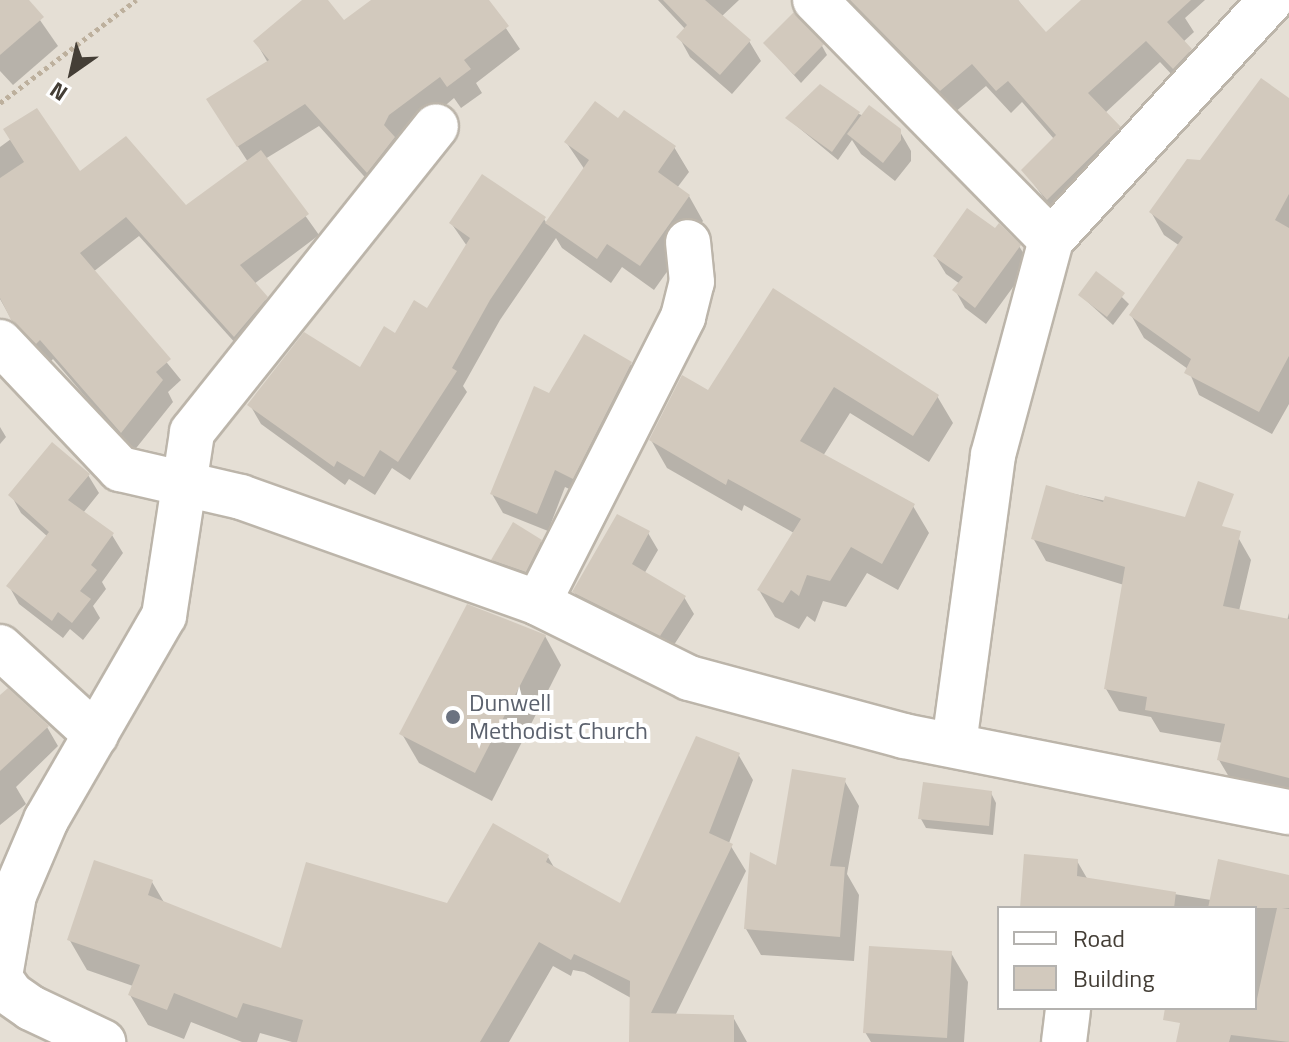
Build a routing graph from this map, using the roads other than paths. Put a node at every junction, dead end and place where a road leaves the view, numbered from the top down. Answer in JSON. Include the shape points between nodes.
{"nodes":[{"id":1,"x":815,"y":0,"type":"edge"},
{"id":2,"x":1276,"y":7,"type":"edge"},
{"id":3,"x":436,"y":126,"type":"dead end"},
{"id":4,"x":1051,"y":240,"type":"junction"},
{"id":5,"x":688,"y":242,"type":"dead end"},
{"id":6,"x":0,"y":342,"type":"edge"},
{"id":7,"x":180,"y":484,"type":"junction"},
{"id":8,"x":538,"y":603,"type":"junction"},
{"id":9,"x":0,"y":647,"type":"edge"},
{"id":10,"x":96,"y":735,"type":"junction"},
{"id":11,"x":954,"y":744,"type":"junction"},
{"id":12,"x":1289,"y":812,"type":"edge"},
{"id":13,"x":0,"y":977,"type":"edge"},
{"id":14,"x":1068,"y":1010,"type":"edge"},
{"id":15,"x":103,"y":1042,"type":"edge"},
{"id":16,"x":1064,"y":1042,"type":"edge"}],
"edges":[{"from":1,"to":4,"type":"street"},
{"from":2,"to":4,"type":"street"},
{"from":3,"to":7,"type":"street","via":[[192,432]]},
{"from":4,"to":11,"type":"street","via":[[993,455]]},
{"from":5,"to":8,"type":"street","via":[[692,282],[683,317]]},
{"from":6,"to":7,"type":"street","via":[[120,469]]},
{"from":7,"to":8,"type":"street","via":[[241,497]]},
{"from":7,"to":10,"type":"street","via":[[164,616]]},
{"from":8,"to":11,"type":"street","via":[[689,678],[796,711]]},
{"from":9,"to":10,"type":"street"},
{"from":10,"to":13,"type":"street","via":[[46,820],[14,895]]},
{"from":11,"to":12,"type":"street"},
{"from":13,"to":15,"type":"street","via":[[11,994],[31,1008]]},
{"from":14,"to":16,"type":"street"}]}
